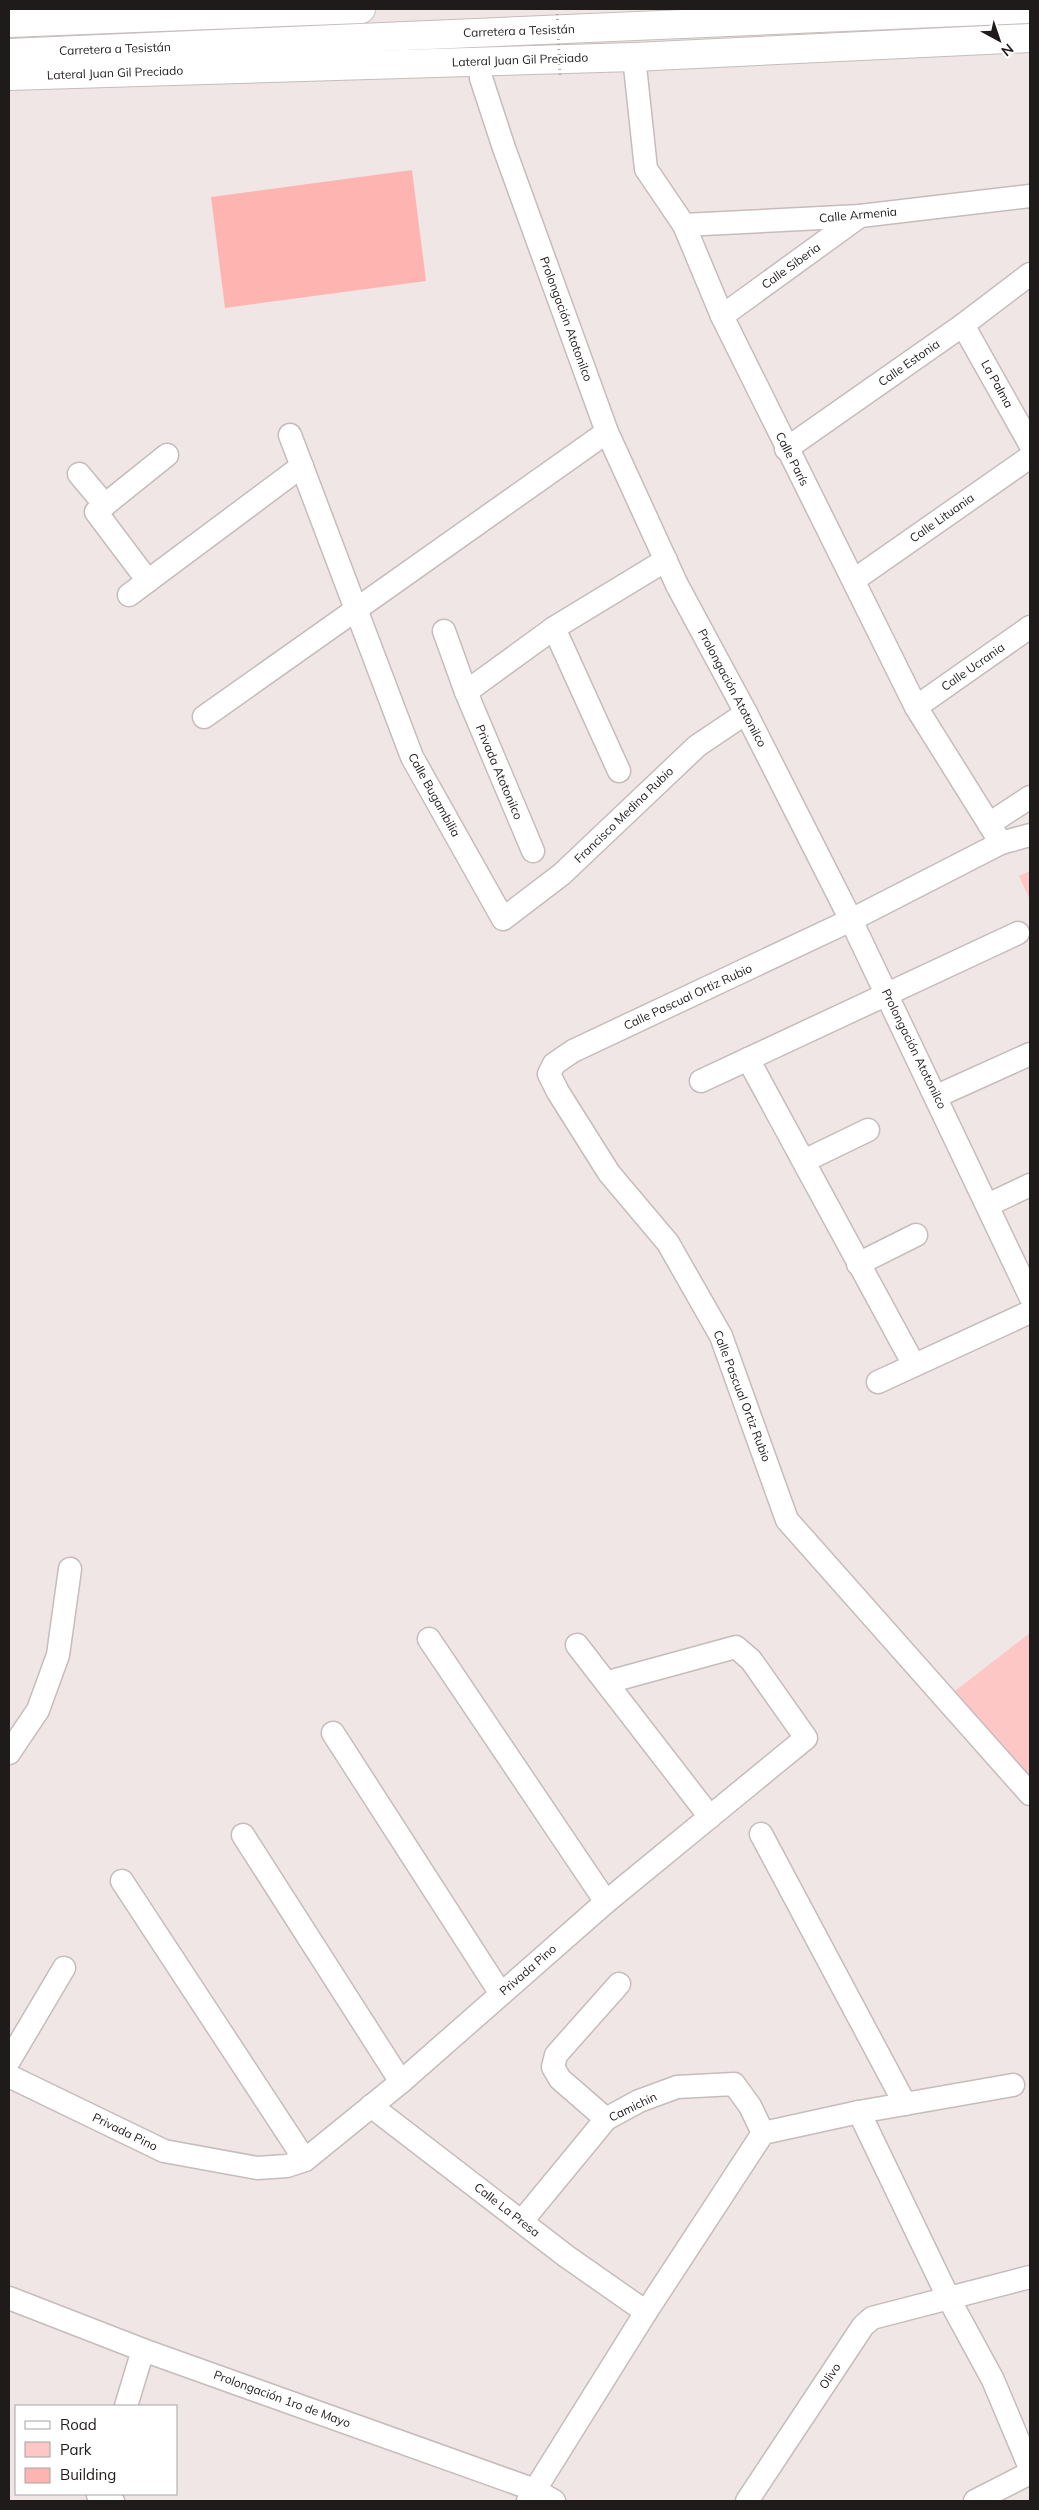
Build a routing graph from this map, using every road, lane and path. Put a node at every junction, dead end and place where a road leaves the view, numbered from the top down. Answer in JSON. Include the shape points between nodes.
{"nodes":[{"id":1,"x":361,"y":9,"type":"edge"},
{"id":2,"x":558,"y":9,"type":"edge"},
{"id":3,"x":1030,"y":9,"type":"edge"},
{"id":4,"x":312,"y":10,"type":"edge"},
{"id":5,"x":9,"y":23,"type":"edge"},
{"id":6,"x":1030,"y":38,"type":"edge"},
{"id":7,"x":9,"y":53,"type":"edge"},
{"id":8,"x":634,"y":57,"type":"junction"},
{"id":9,"x":480,"y":62,"type":"junction"},
{"id":10,"x":560,"y":75,"type":"dead end"},
{"id":11,"x":9,"y":76,"type":"edge"},
{"id":12,"x":1030,"y":196,"type":"edge"},
{"id":13,"x":860,"y":216,"type":"junction"},
{"id":14,"x":684,"y":226,"type":"junction"},
{"id":15,"x":1030,"y":274,"type":"edge"},
{"id":16,"x":722,"y":316,"type":"junction"},
{"id":17,"x":963,"y":325,"type":"junction"},
{"id":18,"x":608,"y":432,"type":"junction"},
{"id":19,"x":290,"y":435,"type":"dead end"},
{"id":20,"x":1030,"y":444,"type":"edge"},
{"id":21,"x":786,"y":449,"type":"junction"},
{"id":22,"x":167,"y":455,"type":"dead end"},
{"id":23,"x":1030,"y":457,"type":"edge"},
{"id":24,"x":302,"y":466,"type":"junction"},
{"id":25,"x":79,"y":474,"type":"dead end"},
{"id":26,"x":105,"y":505,"type":"junction"},
{"id":27,"x":666,"y":560,"type":"junction"},
{"id":28,"x":854,"y":580,"type":"junction"},
{"id":29,"x":148,"y":581,"type":"junction"},
{"id":30,"x":129,"y":595,"type":"dead end"},
{"id":31,"x":356,"y":610,"type":"junction"},
{"id":32,"x":1030,"y":627,"type":"edge"},
{"id":33,"x":554,"y":628,"type":"junction"},
{"id":34,"x":444,"y":631,"type":"dead end"},
{"id":35,"x":466,"y":692,"type":"junction"},
{"id":36,"x":916,"y":707,"type":"junction"},
{"id":37,"x":746,"y":713,"type":"junction"},
{"id":38,"x":204,"y":718,"type":"dead end"},
{"id":39,"x":619,"y":770,"type":"dead end"},
{"id":40,"x":1030,"y":797,"type":"edge"},
{"id":41,"x":989,"y":824,"type":"junction"},
{"id":42,"x":1030,"y":835,"type":"edge"},
{"id":43,"x":1001,"y":844,"type":"junction"},
{"id":44,"x":533,"y":851,"type":"dead end"},
{"id":45,"x":503,"y":919,"type":"joint"},
{"id":46,"x":852,"y":920,"type":"junction"},
{"id":47,"x":1018,"y":933,"type":"dead end"},
{"id":48,"x":887,"y":993,"type":"junction"},
{"id":49,"x":1030,"y":1054,"type":"edge"},
{"id":50,"x":748,"y":1059,"type":"junction"},
{"id":51,"x":700,"y":1081,"type":"dead end"},
{"id":52,"x":937,"y":1096,"type":"junction"},
{"id":53,"x":868,"y":1130,"type":"dead end"},
{"id":54,"x":804,"y":1161,"type":"junction"},
{"id":55,"x":1030,"y":1185,"type":"edge"},
{"id":56,"x":988,"y":1205,"type":"junction"},
{"id":57,"x":916,"y":1235,"type":"dead end"},
{"id":58,"x":858,"y":1264,"type":"junction"},
{"id":59,"x":1030,"y":1296,"type":"edge"},
{"id":60,"x":1030,"y":1312,"type":"edge"},
{"id":61,"x":914,"y":1365,"type":"junction"},
{"id":62,"x":878,"y":1382,"type":"dead end"},
{"id":63,"x":70,"y":1569,"type":"dead end"},
{"id":64,"x":429,"y":1639,"type":"dead end"},
{"id":65,"x":577,"y":1645,"type":"dead end"},
{"id":66,"x":608,"y":1682,"type":"junction"},
{"id":67,"x":333,"y":1733,"type":"dead end"},
{"id":68,"x":9,"y":1753,"type":"edge"},
{"id":69,"x":1030,"y":1794,"type":"edge"},
{"id":70,"x":710,"y":1818,"type":"junction"},
{"id":71,"x":761,"y":1834,"type":"dead end"},
{"id":72,"x":243,"y":1835,"type":"dead end"},
{"id":73,"x":122,"y":1881,"type":"dead end"},
{"id":74,"x":606,"y":1902,"type":"junction"},
{"id":75,"x":64,"y":1968,"type":"dead end"},
{"id":76,"x":619,"y":1984,"type":"dead end"},
{"id":77,"x":501,"y":1994,"type":"junction"},
{"id":78,"x":9,"y":2061,"type":"edge"},
{"id":79,"x":9,"y":2076,"type":"edge"},
{"id":80,"x":401,"y":2082,"type":"junction"},
{"id":81,"x":1013,"y":2085,"type":"dead end"},
{"id":82,"x":905,"y":2104,"type":"junction"},
{"id":83,"x":371,"y":2106,"type":"junction"},
{"id":84,"x":860,"y":2112,"type":"junction"},
{"id":85,"x":606,"y":2118,"type":"junction"},
{"id":86,"x":763,"y":2132,"type":"junction"},
{"id":87,"x":304,"y":2160,"type":"junction"},
{"id":88,"x":522,"y":2221,"type":"junction"},
{"id":89,"x":1030,"y":2277,"type":"edge"},
{"id":90,"x":9,"y":2298,"type":"edge"},
{"id":91,"x":949,"y":2299,"type":"junction"},
{"id":92,"x":646,"y":2312,"type":"junction"},
{"id":93,"x":143,"y":2350,"type":"junction"},
{"id":94,"x":126,"y":2405,"type":"edge"},
{"id":95,"x":1030,"y":2468,"type":"edge"},
{"id":96,"x":1030,"y":2473,"type":"edge"},
{"id":97,"x":539,"y":2497,"type":"edge"},
{"id":98,"x":747,"y":2501,"type":"edge"},
{"id":99,"x":975,"y":2501,"type":"edge"}],
"edges":[{"from":1,"to":4,"type":"main road"},
{"from":2,"to":10,"type":"path","bridge":true},
{"from":3,"to":7,"type":"main road","name":"Carretera a Tesistán"},
{"from":4,"to":5,"type":"main road"},
{"from":6,"to":8,"type":"main road","name":"Lateral Juan Gil Preciado"},
{"from":8,"to":9,"type":"main road","name":"Lateral Juan Gil Preciado"},
{"from":8,"to":14,"type":"street","name":"Calle París","via":[[646,169]]},
{"from":9,"to":11,"type":"main road","name":"Lateral Juan Gil Preciado"},
{"from":9,"to":18,"type":"street","name":"Prolongación Atotonilco","via":[[481,78],[504,148]]},
{"from":12,"to":13,"type":"street","name":"Calle Armenia"},
{"from":13,"to":14,"type":"street","name":"Calle Armenia"},
{"from":13,"to":16,"type":"street","name":"Calle Siberia"},
{"from":14,"to":16,"type":"street","name":"Calle París"},
{"from":15,"to":17,"type":"street","name":"Calle Estonia"},
{"from":16,"to":21,"type":"street","name":"Calle París"},
{"from":17,"to":20,"type":"street","name":"La Palma"},
{"from":17,"to":21,"type":"street","name":"Calle Estonia"},
{"from":18,"to":27,"type":"street","name":"Prolongación Atotonilco"},
{"from":18,"to":31,"type":"street"},
{"from":19,"to":24,"type":"street","name":"Calle Bugambilia"},
{"from":21,"to":28,"type":"street","name":"Calle París"},
{"from":22,"to":26,"type":"street"},
{"from":23,"to":28,"type":"street","name":"Calle Lituania"},
{"from":24,"to":29,"type":"street"},
{"from":24,"to":31,"type":"street","name":"Calle Bugambilia"},
{"from":25,"to":26,"type":"street"},
{"from":26,"to":29,"type":"street","via":[[96,512]]},
{"from":27,"to":33,"type":"street"},
{"from":27,"to":37,"type":"street","name":"Prolongación Atotonilco"},
{"from":28,"to":36,"type":"street","name":"Calle París"},
{"from":29,"to":30,"type":"street"},
{"from":31,"to":38,"type":"street"},
{"from":31,"to":45,"type":"street","name":"Calle Bugambilia","via":[[412,757]]},
{"from":32,"to":36,"type":"street","name":"Calle Ucrania"},
{"from":33,"to":35,"type":"street"},
{"from":33,"to":39,"type":"street"},
{"from":34,"to":35,"type":"street","name":"Privada Atotonilco"},
{"from":35,"to":44,"type":"street","name":"Privada Atotonilco"},
{"from":36,"to":41,"type":"street","name":"Calle París"},
{"from":37,"to":45,"type":"street","name":"Francisco Medina Rubio","via":[[697,746],[562,874]]},
{"from":37,"to":46,"type":"street","name":"Prolongación Atotonilco"},
{"from":40,"to":41,"type":"street"},
{"from":41,"to":43,"type":"street","name":"Calle París"},
{"from":42,"to":43,"type":"street","name":"Calle Pascual Ortiz Rubio"},
{"from":43,"to":46,"type":"street","name":"Calle Pascual Ortiz Rubio"},
{"from":46,"to":48,"type":"street","name":"Prolongación Atotonilco"},
{"from":46,"to":69,"type":"street","name":"Calle Pascual Ortiz Rubio","via":[[573,1051],[554,1064],[549,1074],[609,1172],[668,1243],[721,1336],[787,1520]]},
{"from":47,"to":48,"type":"street"},
{"from":48,"to":50,"type":"street"},
{"from":48,"to":52,"type":"street","name":"Prolongación Atotonilco"},
{"from":49,"to":52,"type":"street"},
{"from":50,"to":51,"type":"street"},
{"from":50,"to":54,"type":"street"},
{"from":52,"to":56,"type":"street","name":"Prolongación Atotonilco"},
{"from":53,"to":54,"type":"street"},
{"from":54,"to":58,"type":"street"},
{"from":55,"to":56,"type":"street"},
{"from":56,"to":59,"type":"street","name":"Prolongación Atotonilco"},
{"from":57,"to":58,"type":"street"},
{"from":58,"to":61,"type":"street"},
{"from":60,"to":61,"type":"street"},
{"from":61,"to":62,"type":"street"},
{"from":63,"to":68,"type":"street","via":[[58,1655],[38,1710]]},
{"from":64,"to":74,"type":"street"},
{"from":65,"to":66,"type":"street"},
{"from":66,"to":70,"type":"street"},
{"from":66,"to":70,"type":"street","name":"Privada Pino","via":[[736,1648],[751,1660],[806,1738]]},
{"from":67,"to":77,"type":"street"},
{"from":70,"to":74,"type":"street","name":"Privada Pino"},
{"from":71,"to":82,"type":"street"},
{"from":72,"to":80,"type":"street"},
{"from":73,"to":87,"type":"street"},
{"from":74,"to":77,"type":"street","name":"Privada Pino"},
{"from":75,"to":78,"type":"street"},
{"from":76,"to":85,"type":"street","via":[[556,2055],[553,2066],[560,2079]]},
{"from":77,"to":80,"type":"street","name":"Privada Pino"},
{"from":79,"to":87,"type":"street","name":"Privada Pino","via":[[164,2151],[257,2168],[288,2166]]},
{"from":80,"to":83,"type":"street","name":"Privada Pino"},
{"from":81,"to":82,"type":"street"},
{"from":82,"to":84,"type":"street"},
{"from":83,"to":87,"type":"street","name":"Privada Pino"},
{"from":83,"to":88,"type":"street","name":"Calle La Presa"},
{"from":84,"to":86,"type":"street"},
{"from":84,"to":91,"type":"street"},
{"from":85,"to":86,"type":"street","name":"Camichin","via":[[676,2087],[734,2084]]},
{"from":85,"to":88,"type":"street","name":"Camichin"},
{"from":86,"to":92,"type":"street"},
{"from":88,"to":92,"type":"street","name":"Calle La Presa"},
{"from":89,"to":91,"type":"street","name":"Olivo"},
{"from":90,"to":93,"type":"street","name":"Prolongación 1ro de Mayo"},
{"from":91,"to":95,"type":"street","via":[[993,2380]]},
{"from":91,"to":98,"type":"street","name":"Olivo","via":[[872,2318],[863,2326]]},
{"from":92,"to":97,"type":"street"},
{"from":93,"to":94,"type":"street"},
{"from":93,"to":97,"type":"street","name":"Prolongación 1ro de Mayo"},
{"from":96,"to":99,"type":"street"}]}
